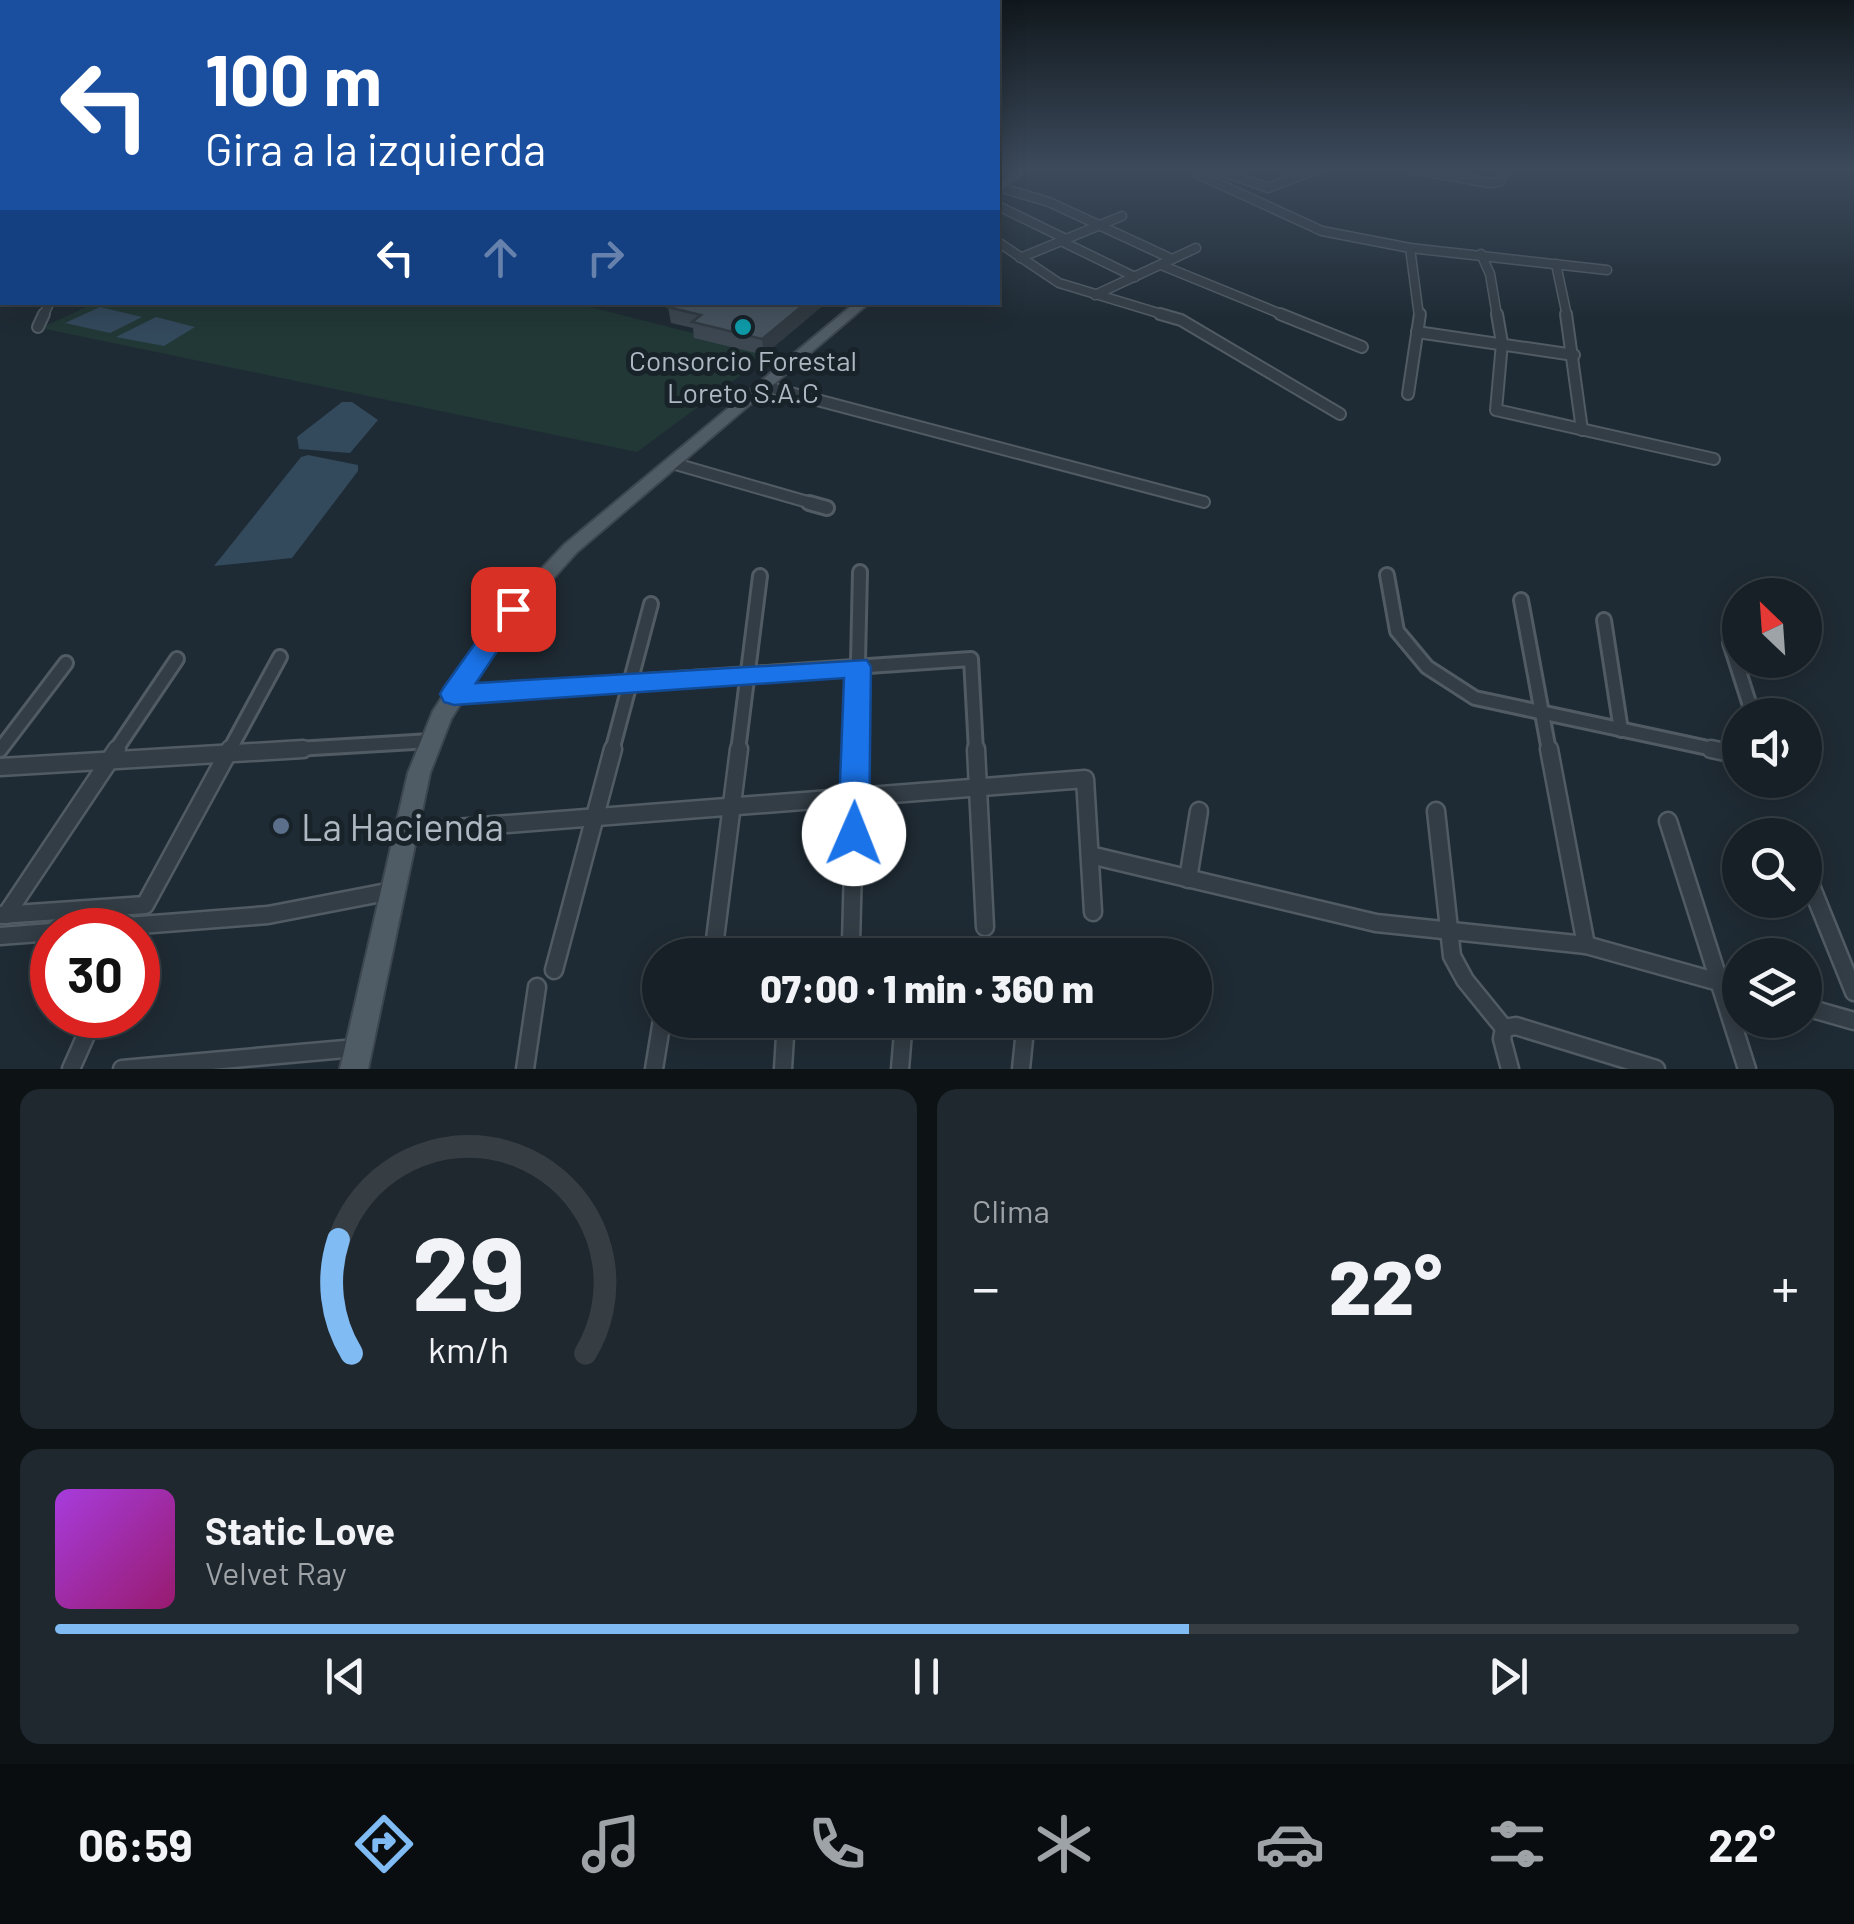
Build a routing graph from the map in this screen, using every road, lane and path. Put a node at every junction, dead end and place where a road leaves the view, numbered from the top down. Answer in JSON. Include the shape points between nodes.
{"nodes":[{"id":1,"x":1023,"y":219,"type":"edge"},
{"id":2,"x":1083,"y":219,"type":"edge"},
{"id":3,"x":1115,"y":219,"type":"edge"},
{"id":4,"x":1292,"y":219,"type":"edge"},
{"id":5,"x":1097,"y":226,"type":"junction"},
{"id":6,"x":1064,"y":240,"type":"junction"},
{"id":7,"x":1000,"y":243,"type":"edge"},
{"id":8,"x":1196,"y":248,"type":"dead end"},
{"id":9,"x":1410,"y":248,"type":"junction"},
{"id":10,"x":1481,"y":254,"type":"junction"},
{"id":11,"x":1020,"y":258,"type":"junction"},
{"id":12,"x":1172,"y":260,"type":"junction"},
{"id":13,"x":1161,"y":264,"type":"junction"},
{"id":14,"x":1556,"y":264,"type":"junction"},
{"id":15,"x":1607,"y":270,"type":"dead end"},
{"id":16,"x":1135,"y":277,"type":"junction"},
{"id":17,"x":1096,"y":296,"type":"junction"},
{"id":18,"x":49,"y":305,"type":"edge"},
{"id":19,"x":860,"y":305,"type":"edge"},
{"id":20,"x":38,"y":327,"type":"dead end"},
{"id":21,"x":1417,"y":332,"type":"junction"},
{"id":22,"x":1502,"y":343,"type":"junction"},
{"id":23,"x":1362,"y":347,"type":"dead end"},
{"id":24,"x":1574,"y":355,"type":"junction"},
{"id":25,"x":764,"y":386,"type":"junction"},
{"id":26,"x":1408,"y":394,"type":"dead end"},
{"id":27,"x":1340,"y":414,"type":"dead end"},
{"id":28,"x":1582,"y":430,"type":"junction"},
{"id":29,"x":1714,"y":458,"type":"dead end"},
{"id":30,"x":672,"y":463,"type":"junction"},
{"id":31,"x":1204,"y":502,"type":"dead end"},
{"id":32,"x":827,"y":508,"type":"dead end"},
{"id":33,"x":860,"y":572,"type":"dead end"},
{"id":34,"x":1387,"y":574,"type":"dead end"},
{"id":35,"x":760,"y":576,"type":"dead end"},
{"id":36,"x":1520,"y":600,"type":"dead end"},
{"id":37,"x":651,"y":604,"type":"dead end"},
{"id":38,"x":1604,"y":620,"type":"dead end"},
{"id":39,"x":280,"y":657,"type":"dead end"},
{"id":40,"x":177,"y":659,"type":"dead end"},
{"id":41,"x":66,"y":663,"type":"dead end"},
{"id":42,"x":858,"y":667,"type":"junction"},
{"id":43,"x":748,"y":674,"type":"junction"},
{"id":44,"x":630,"y":682,"type":"junction"},
{"id":45,"x":454,"y":694,"type":"junction"},
{"id":46,"x":1542,"y":714,"type":"junction"},
{"id":47,"x":1621,"y":730,"type":"junction"},
{"id":48,"x":431,"y":742,"type":"junction"},
{"id":49,"x":0,"y":750,"type":"edge"},
{"id":50,"x":1722,"y":752,"type":"edge"},
{"id":51,"x":230,"y":753,"type":"junction"},
{"id":52,"x":109,"y":760,"type":"junction"},
{"id":53,"x":0,"y":766,"type":"edge"},
{"id":54,"x":978,"y":787,"type":"junction"},
{"id":55,"x":855,"y":797,"type":"junction"},
{"id":56,"x":731,"y":806,"type":"junction"},
{"id":57,"x":1199,"y":811,"type":"dead end"},
{"id":58,"x":1436,"y":811,"type":"dead end"},
{"id":59,"x":594,"y":817,"type":"junction"},
{"id":60,"x":1668,"y":821,"type":"dead end"},
{"id":61,"x":405,"y":832,"type":"junction"},
{"id":62,"x":1090,"y":855,"type":"junction"},
{"id":63,"x":1188,"y":878,"type":"junction"},
{"id":64,"x":392,"y":891,"type":"junction"},
{"id":65,"x":1093,"y":912,"type":"dead end"},
{"id":66,"x":1822,"y":913,"type":"edge"},
{"id":67,"x":3,"y":915,"type":"edge"},
{"id":68,"x":160,"y":926,"type":"edge"},
{"id":69,"x":985,"y":927,"type":"dead end"},
{"id":70,"x":1446,"y":930,"type":"junction"},
{"id":71,"x":30,"y":934,"type":"edge"},
{"id":72,"x":0,"y":936,"type":"edge"},
{"id":73,"x":715,"y":938,"type":"edge"},
{"id":74,"x":851,"y":938,"type":"edge"},
{"id":75,"x":1586,"y":945,"type":"junction"},
{"id":76,"x":1722,"y":962,"type":"edge"},
{"id":77,"x":554,"y":970,"type":"dead end"},
{"id":78,"x":1722,"y":983,"type":"edge"},
{"id":79,"x":537,"y":988,"type":"dead end"},
{"id":80,"x":1854,"y":992,"type":"edge"},
{"id":81,"x":1822,"y":1012,"type":"edge"},
{"id":82,"x":1854,"y":1021,"type":"edge"},
{"id":83,"x":1504,"y":1028,"type":"junction"},
{"id":84,"x":85,"y":1038,"type":"edge"},
{"id":85,"x":659,"y":1038,"type":"edge"},
{"id":86,"x":785,"y":1038,"type":"edge"},
{"id":87,"x":903,"y":1038,"type":"edge"},
{"id":88,"x":1024,"y":1038,"type":"edge"},
{"id":89,"x":1741,"y":1038,"type":"edge"},
{"id":90,"x":358,"y":1048,"type":"junction"},
{"id":91,"x":72,"y":1069,"type":"edge"},
{"id":92,"x":122,"y":1069,"type":"edge"},
{"id":93,"x":354,"y":1069,"type":"edge"},
{"id":94,"x":525,"y":1069,"type":"edge"},
{"id":95,"x":654,"y":1069,"type":"edge"},
{"id":96,"x":783,"y":1069,"type":"edge"},
{"id":97,"x":900,"y":1069,"type":"edge"},
{"id":98,"x":1020,"y":1069,"type":"edge"},
{"id":99,"x":1510,"y":1069,"type":"edge"},
{"id":100,"x":1656,"y":1069,"type":"edge"},
{"id":101,"x":1747,"y":1069,"type":"edge"}],
"edges":[{"from":1,"to":6,"type":"street"},
{"from":2,"to":5,"type":"street"},
{"from":3,"to":5,"type":"street"},
{"from":4,"to":9,"type":"street","via":[[1308,228]]},
{"from":5,"to":6,"type":"street"},
{"from":5,"to":12,"type":"street"},
{"from":6,"to":11,"type":"street"},
{"from":6,"to":16,"type":"street"},
{"from":7,"to":11,"type":"street"},
{"from":8,"to":12,"type":"street"},
{"from":9,"to":10,"type":"street"},
{"from":9,"to":21,"type":"street","via":[[1421,304]]},
{"from":10,"to":14,"type":"street"},
{"from":10,"to":22,"type":"street"},
{"from":11,"to":17,"type":"street"},
{"from":12,"to":13,"type":"street"},
{"from":13,"to":16,"type":"street"},
{"from":13,"to":23,"type":"street"},
{"from":14,"to":15,"type":"street"},
{"from":14,"to":24,"type":"street"},
{"from":16,"to":17,"type":"street"},
{"from":17,"to":27,"type":"street","via":[[1181,320]]},
{"from":18,"to":20,"type":"street"},
{"from":19,"to":25,"type":"main road"},
{"from":21,"to":22,"type":"street"},
{"from":21,"to":26,"type":"street"},
{"from":22,"to":24,"type":"street"},
{"from":22,"to":28,"type":"street","via":[[1494,408]]},
{"from":24,"to":28,"type":"street"},
{"from":25,"to":30,"type":"main road"},
{"from":25,"to":31,"type":"street"},
{"from":28,"to":29,"type":"street"},
{"from":30,"to":32,"type":"street"},
{"from":30,"to":45,"type":"main road","via":[[528,590]]},
{"from":33,"to":42,"type":"street"},
{"from":34,"to":46,"type":"street","via":[[1397,632],[1427,667],[1475,698]]},
{"from":35,"to":43,"type":"street"},
{"from":36,"to":46,"type":"street"},
{"from":37,"to":44,"type":"street"},
{"from":38,"to":47,"type":"street"},
{"from":39,"to":51,"type":"street"},
{"from":40,"to":52,"type":"street"},
{"from":41,"to":49,"type":"street"},
{"from":42,"to":43,"type":"street"},
{"from":42,"to":54,"type":"street","via":[[971,659]]},
{"from":42,"to":55,"type":"street"},
{"from":43,"to":44,"type":"street"},
{"from":43,"to":56,"type":"street"},
{"from":44,"to":45,"type":"street"},
{"from":44,"to":59,"type":"street"},
{"from":45,"to":48,"type":"main road"},
{"from":46,"to":47,"type":"street"},
{"from":46,"to":75,"type":"street"},
{"from":47,"to":50,"type":"street"},
{"from":48,"to":51,"type":"street"},
{"from":48,"to":61,"type":"main road"},
{"from":51,"to":52,"type":"street"},
{"from":51,"to":67,"type":"street","via":[[145,905]]},
{"from":52,"to":53,"type":"street"},
{"from":52,"to":67,"type":"street"},
{"from":54,"to":55,"type":"street"},
{"from":54,"to":62,"type":"street","via":[[1085,779]]},
{"from":54,"to":69,"type":"street"},
{"from":55,"to":56,"type":"street"},
{"from":55,"to":74,"type":"street"},
{"from":56,"to":59,"type":"street"},
{"from":56,"to":73,"type":"street"},
{"from":57,"to":63,"type":"street"},
{"from":58,"to":70,"type":"street"},
{"from":59,"to":61,"type":"street"},
{"from":59,"to":77,"type":"street"},
{"from":60,"to":76,"type":"street"},
{"from":61,"to":64,"type":"main road"},
{"from":62,"to":63,"type":"street"},
{"from":62,"to":65,"type":"street"},
{"from":63,"to":70,"type":"street","via":[[1376,923]]},
{"from":64,"to":68,"type":"street","via":[[268,916]]},
{"from":64,"to":90,"type":"main road"},
{"from":66,"to":80,"type":"street"},
{"from":70,"to":75,"type":"street"},
{"from":70,"to":83,"type":"street","via":[[1465,980]]},
{"from":71,"to":72,"type":"street"},
{"from":75,"to":78,"type":"street"},
{"from":79,"to":94,"type":"street"},
{"from":81,"to":82,"type":"street"},
{"from":83,"to":99,"type":"street"},
{"from":83,"to":100,"type":"street","via":[[1516,1026]]},
{"from":84,"to":91,"type":"street"},
{"from":85,"to":95,"type":"street"},
{"from":86,"to":96,"type":"street"},
{"from":87,"to":97,"type":"street"},
{"from":88,"to":98,"type":"street"},
{"from":89,"to":101,"type":"street"},
{"from":90,"to":92,"type":"street"},
{"from":90,"to":93,"type":"main road"}]}
